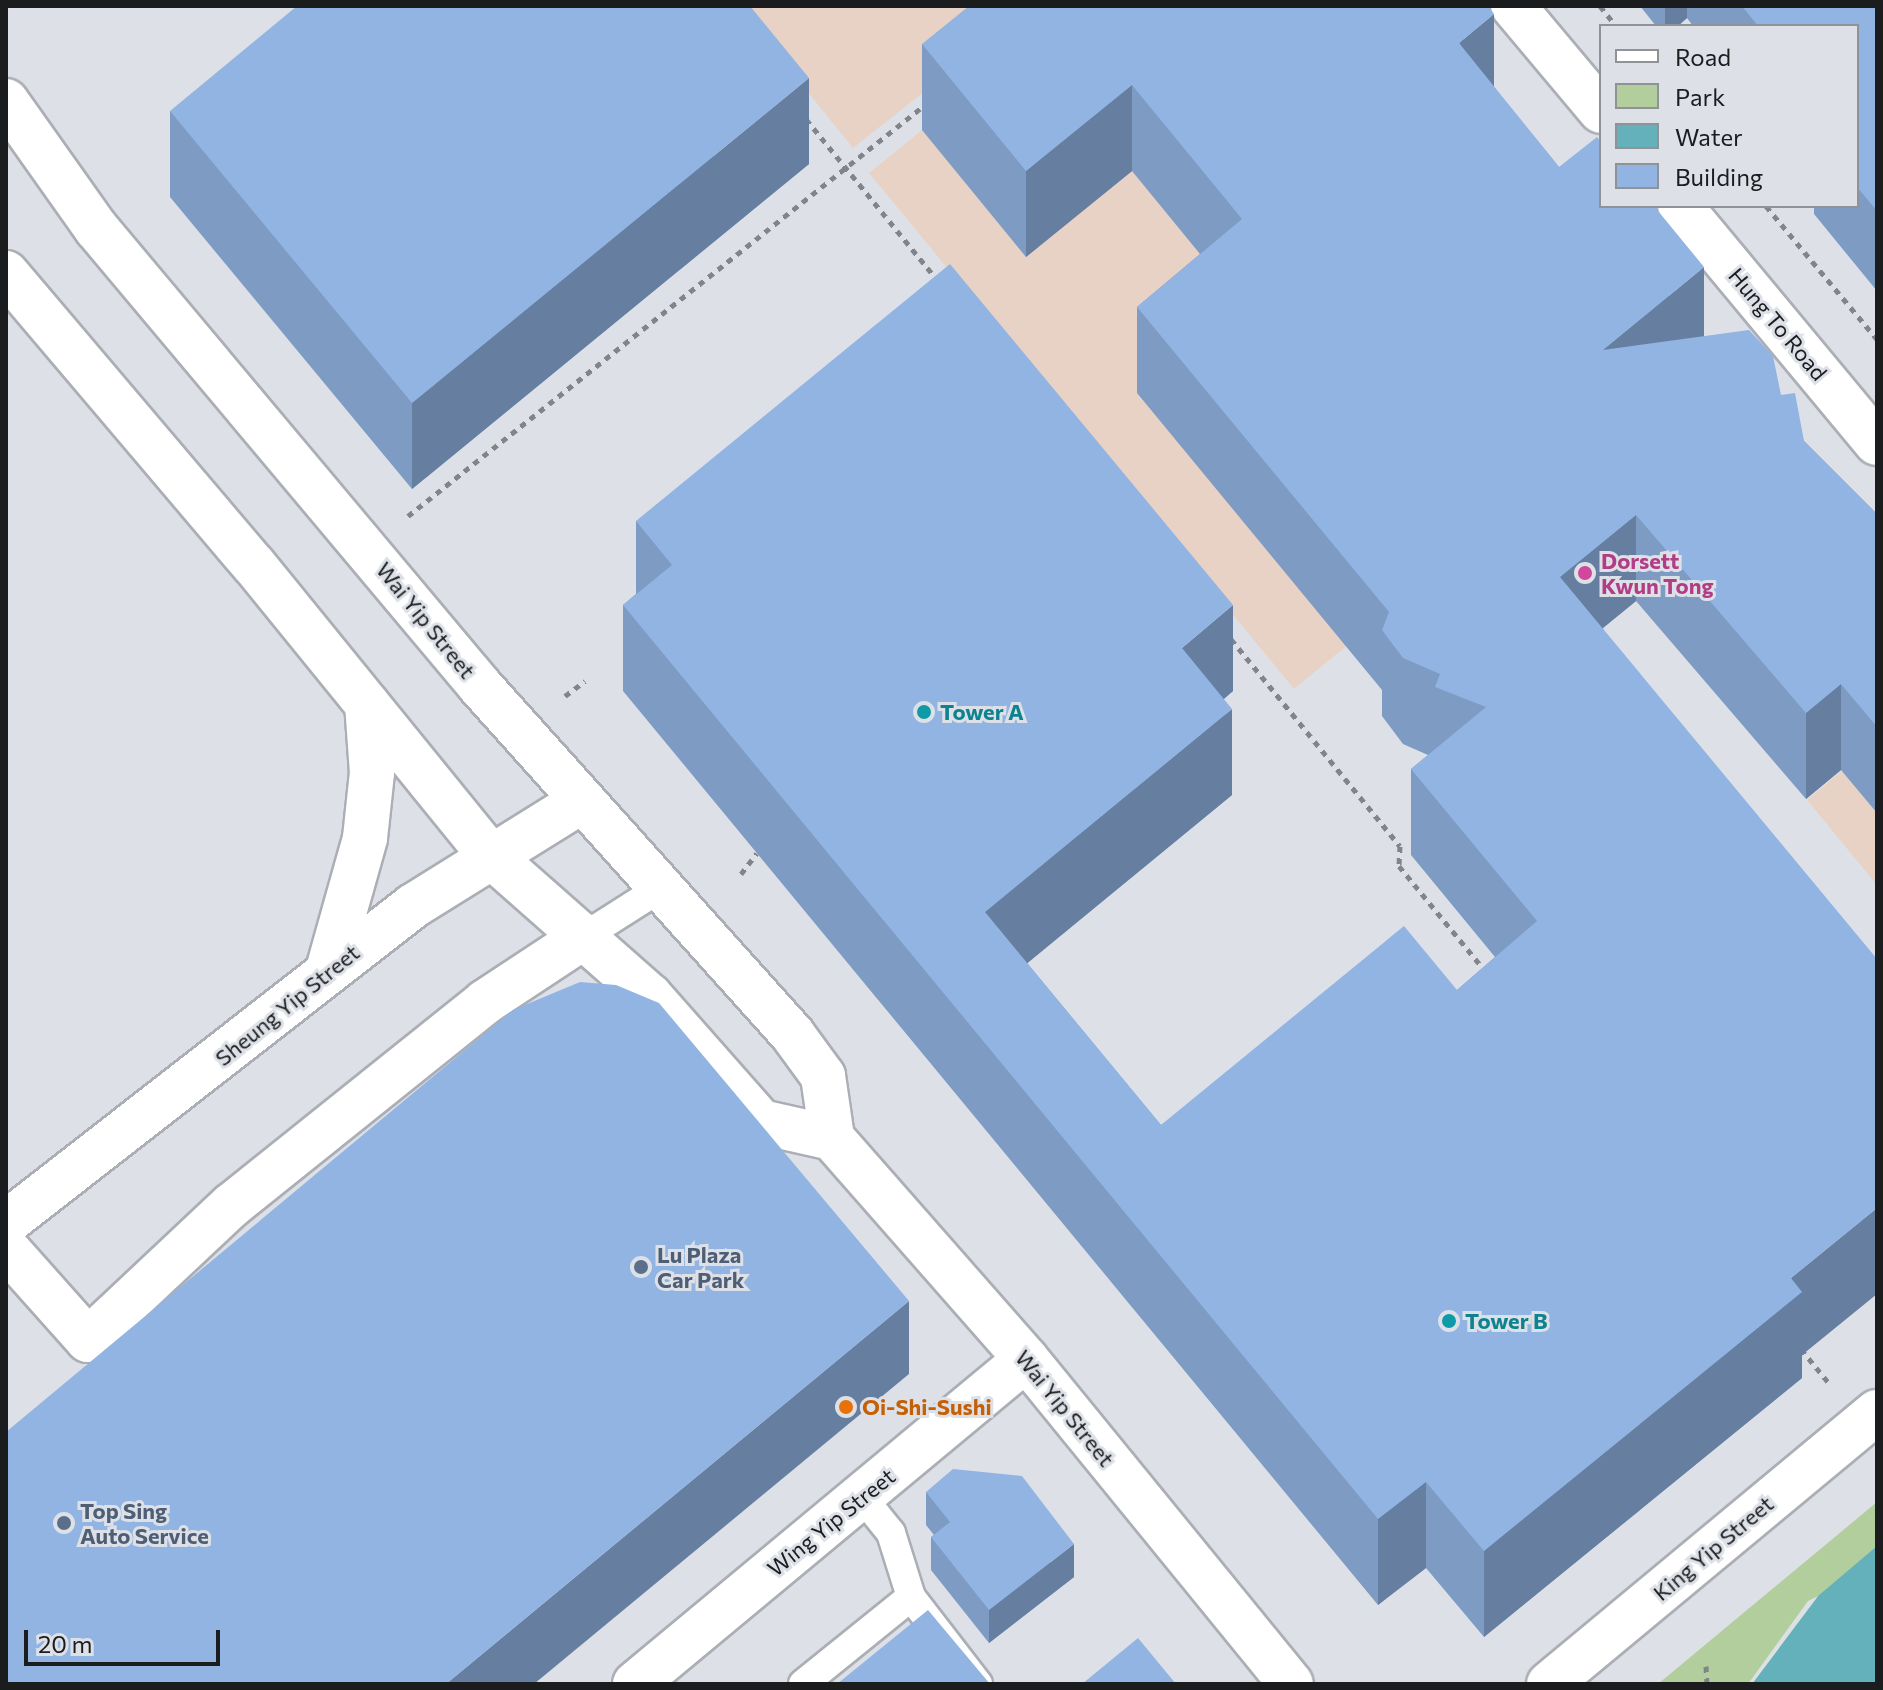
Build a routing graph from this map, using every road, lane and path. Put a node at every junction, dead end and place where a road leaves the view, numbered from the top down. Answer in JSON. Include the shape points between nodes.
{"nodes":[{"id":1,"x":1513,"y":6,"type":"edge"},
{"id":2,"x":1600,"y":6,"type":"edge"},
{"id":3,"x":1614,"y":24,"type":"edge"},
{"id":4,"x":6,"y":101,"type":"edge"},
{"id":5,"x":929,"y":101,"type":"dead end"},
{"id":6,"x":1599,"y":109,"type":"edge"},
{"id":7,"x":798,"y":110,"type":"edge"},
{"id":8,"x":846,"y":168,"type":"junction"},
{"id":9,"x":1682,"y":208,"type":"edge"},
{"id":10,"x":1768,"y":208,"type":"edge"},
{"id":11,"x":6,"y":273,"type":"edge"},
{"id":12,"x":946,"y":291,"type":"edge"},
{"id":13,"x":1877,"y":339,"type":"edge"},
{"id":14,"x":1877,"y":443,"type":"edge"},
{"id":15,"x":407,"y":516,"type":"dead end"},
{"id":16,"x":1228,"y":636,"type":"edge"},
{"id":17,"x":367,"y":704,"type":"junction"},
{"id":18,"x":580,"y":802,"type":"junction"},
{"id":19,"x":757,"y":853,"type":"dead end"},
{"id":20,"x":490,"y":855,"type":"junction"},
{"id":21,"x":741,"y":874,"type":"dead end"},
{"id":22,"x":662,"y":887,"type":"junction"},
{"id":23,"x":585,"y":936,"type":"junction"},
{"id":24,"x":328,"y":970,"type":"junction"},
{"id":25,"x":1491,"y":977,"type":"edge"},
{"id":26,"x":832,"y":1138,"type":"junction"},
{"id":27,"x":6,"y":1223,"type":"edge"},
{"id":28,"x":6,"y":1248,"type":"edge"},
{"id":29,"x":1798,"y":1346,"type":"edge"},
{"id":30,"x":1026,"y":1359,"type":"junction"},
{"id":31,"x":1829,"y":1382,"type":"dead end"},
{"id":32,"x":1877,"y":1412,"type":"edge"},
{"id":33,"x":862,"y":1497,"type":"junction"},
{"id":34,"x":911,"y":1597,"type":"junction"},
{"id":35,"x":1706,"y":1666,"type":"dead end"},
{"id":36,"x":635,"y":1684,"type":"edge"},
{"id":37,"x":803,"y":1684,"type":"edge"},
{"id":38,"x":978,"y":1684,"type":"edge"},
{"id":39,"x":1291,"y":1684,"type":"edge"},
{"id":40,"x":1549,"y":1684,"type":"edge"},
{"id":41,"x":1707,"y":1684,"type":"edge"}],
"edges":[{"from":1,"to":6,"type":"main road"},
{"from":2,"to":3,"type":"path"},
{"from":4,"to":18,"type":"main road","name":"Wai Yip Street","via":[[96,228]]},
{"from":5,"to":8,"type":"path"},
{"from":7,"to":8,"type":"path"},
{"from":8,"to":12,"type":"path"},
{"from":8,"to":15,"type":"path"},
{"from":9,"to":14,"type":"main road","name":"Hung To Road"},
{"from":10,"to":13,"type":"path"},
{"from":11,"to":17,"type":"main road"},
{"from":16,"to":25,"type":"path","via":[[1400,846],[1399,866]]},
{"from":17,"to":20,"type":"main road"},
{"from":17,"to":24,"type":"main road","via":[[372,773],[365,838]]},
{"from":18,"to":20,"type":"main road","name":"Sheung Yip Street"},
{"from":18,"to":22,"type":"main road","name":"Wai Yip Street","via":[[612,829]]},
{"from":19,"to":21,"type":"path"},
{"from":20,"to":23,"type":"main road"},
{"from":20,"to":24,"type":"main road","name":"Sheung Yip Street"},
{"from":22,"to":23,"type":"lane"},
{"from":22,"to":26,"type":"main road","name":"Wai Yip Street","via":[[823,1076]]},
{"from":23,"to":26,"type":"main road","via":[[702,1049],[761,1122]]},
{"from":23,"to":28,"type":"main road","via":[[485,1002],[232,1205],[88,1340]]},
{"from":24,"to":27,"type":"main road","name":"Sheung Yip Street","via":[[168,1102]]},
{"from":26,"to":30,"type":"main road","name":"Wai Yip Street"},
{"from":29,"to":31,"type":"path"},
{"from":30,"to":33,"type":"main road","name":"Wing Yip Street"},
{"from":30,"to":39,"type":"main road","name":"Wai Yip Street"},
{"from":32,"to":40,"type":"main road","name":"King Yip Street"},
{"from":33,"to":34,"type":"lane","via":[[891,1533]]},
{"from":33,"to":36,"type":"main road","name":"Wing Yip Street"},
{"from":34,"to":37,"type":"lane"},
{"from":34,"to":38,"type":"lane"},
{"from":35,"to":41,"type":"path"}]}
